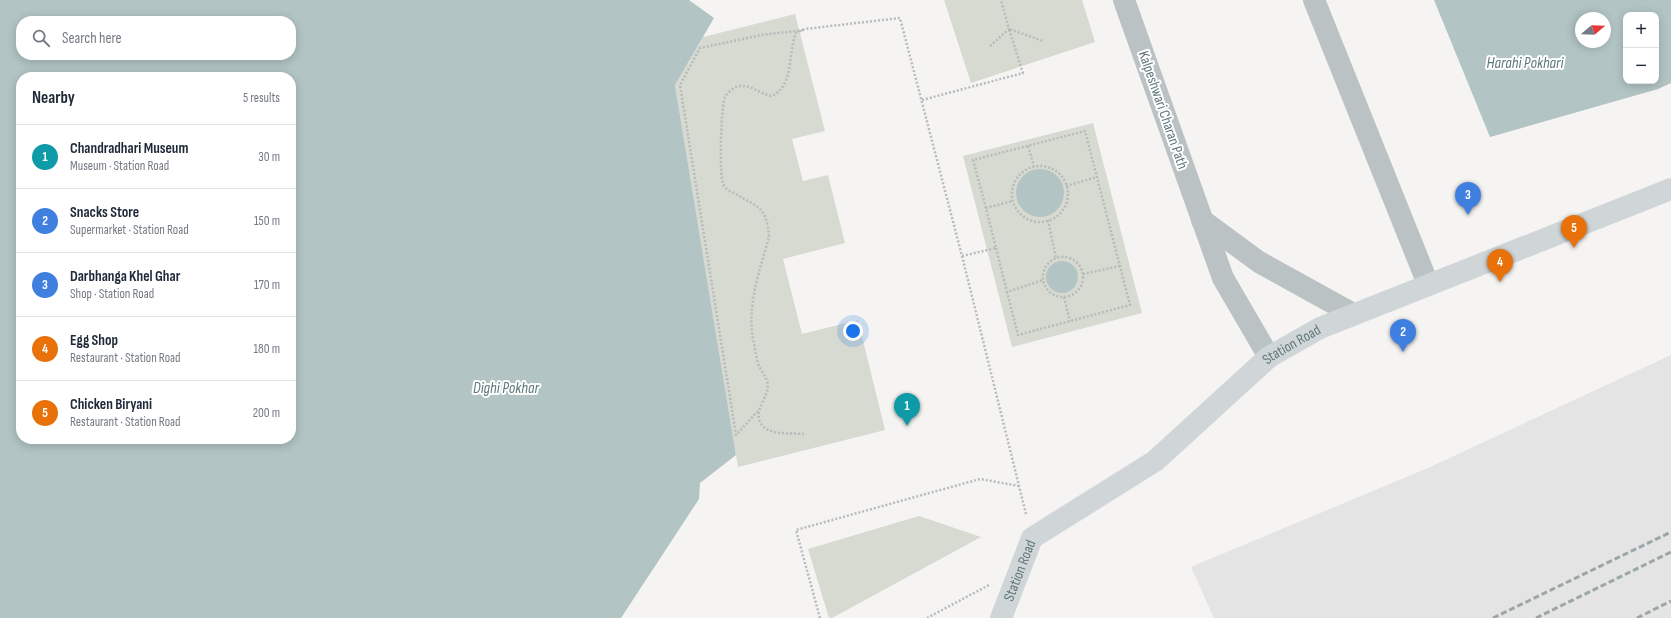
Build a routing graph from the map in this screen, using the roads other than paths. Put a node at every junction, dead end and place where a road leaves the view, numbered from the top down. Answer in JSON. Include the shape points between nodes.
{"nodes":[{"id":1,"x":1124,"y":0,"type":"edge"},
{"id":2,"x":1314,"y":0,"type":"edge"},
{"id":3,"x":1671,"y":189,"type":"edge"},
{"id":4,"x":1202,"y":220,"type":"junction"},
{"id":5,"x":1428,"y":284,"type":"junction"},
{"id":6,"x":1353,"y":314,"type":"junction"},
{"id":7,"x":1269,"y":357,"type":"junction"},
{"id":8,"x":1001,"y":618,"type":"edge"}],
"edges":[{"from":1,"to":4,"type":"street","name":"Kalpeshwari Charan Path"},
{"from":2,"to":5,"type":"street"},
{"from":3,"to":5,"type":"main road","name":"Station Road"},
{"from":4,"to":6,"type":"street","via":[[1259,262]]},
{"from":4,"to":7,"type":"street","name":"Kalpeshwari Charan Path","via":[[1223,278]]},
{"from":5,"to":6,"type":"main road","name":"Station Road"},
{"from":6,"to":7,"type":"main road","name":"Station Road","via":[[1320,328]]},
{"from":7,"to":8,"type":"main road","name":"Station Road","via":[[1155,461],[1032,538]]}]}
